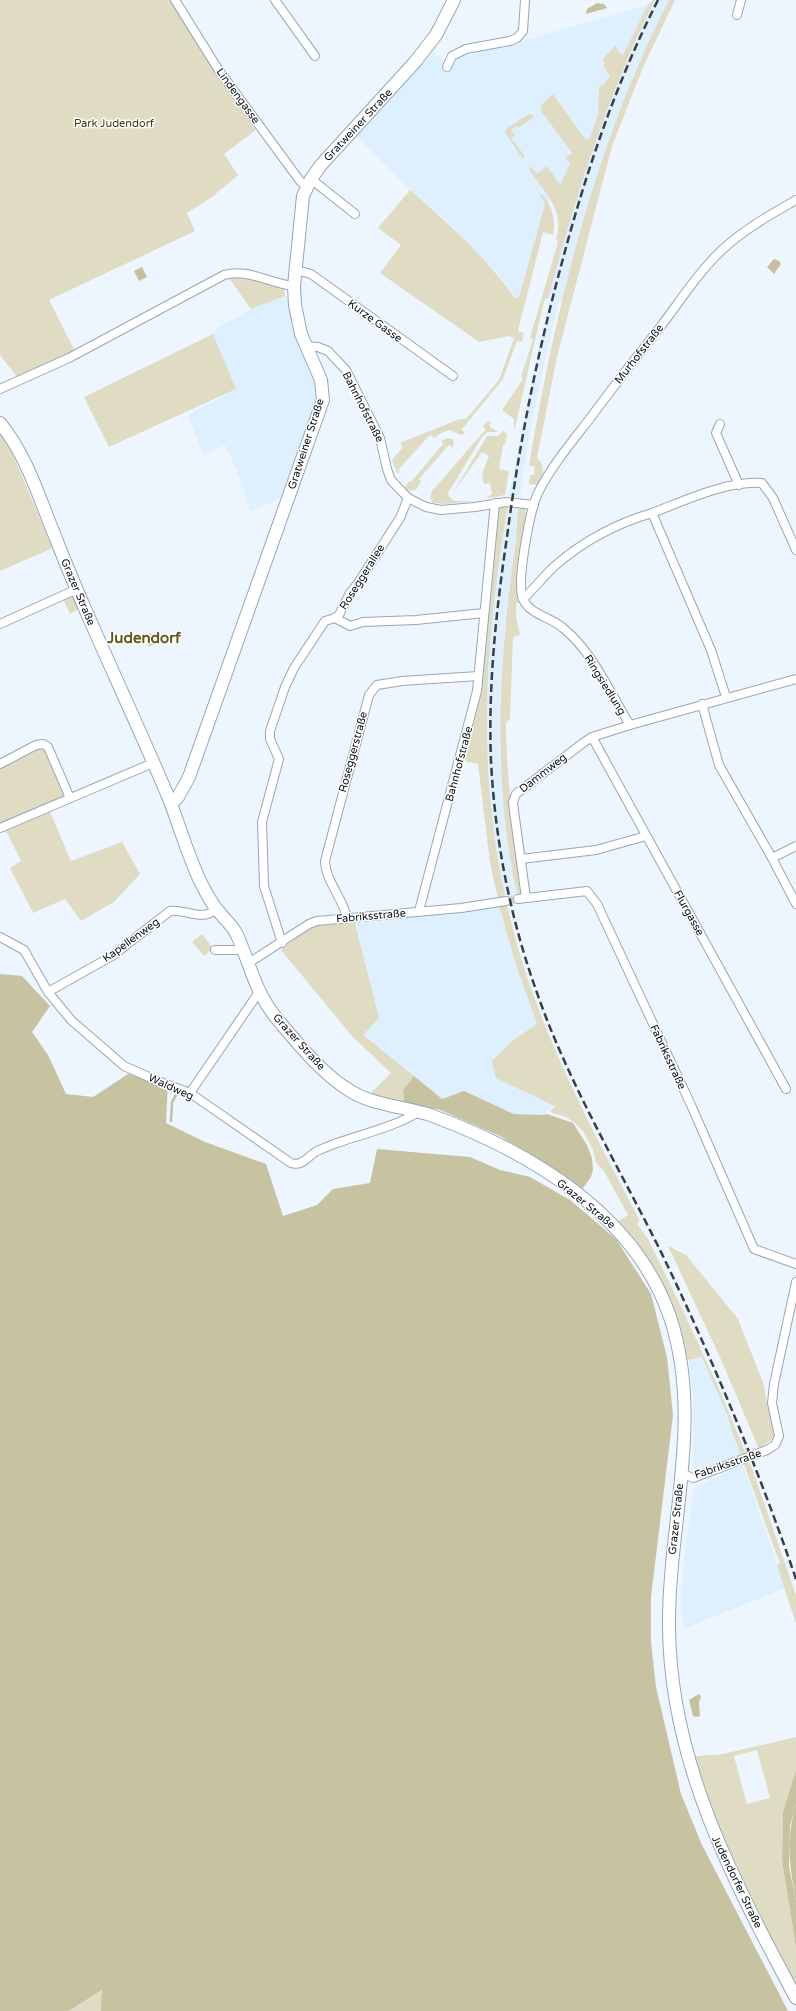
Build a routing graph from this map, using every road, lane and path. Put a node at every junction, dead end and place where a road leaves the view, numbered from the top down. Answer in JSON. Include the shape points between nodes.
{"nodes":[{"id":1,"x":175,"y":0,"type":"edge"},
{"id":2,"x":275,"y":0,"type":"edge"},
{"id":3,"x":454,"y":0,"type":"edge"},
{"id":4,"x":525,"y":0,"type":"edge"},
{"id":5,"x":742,"y":0,"type":"edge"},
{"id":6,"x":737,"y":15,"type":"dead end"},
{"id":7,"x":315,"y":56,"type":"dead end"},
{"id":8,"x":447,"y":67,"type":"dead end"},
{"id":9,"x":309,"y":183,"type":"junction"},
{"id":10,"x":796,"y":200,"type":"edge"},
{"id":11,"x":356,"y":214,"type":"dead end"},
{"id":12,"x":296,"y":270,"type":"junction"},
{"id":13,"x":294,"y":286,"type":"junction"},
{"id":14,"x":306,"y":346,"type":"junction"},
{"id":15,"x":453,"y":376,"type":"dead end"},
{"id":16,"x":0,"y":389,"type":"edge"},
{"id":17,"x":0,"y":423,"type":"edge"},
{"id":18,"x":720,"y":424,"type":"dead end"},
{"id":19,"x":739,"y":485,"type":"junction"},
{"id":20,"x":408,"y":498,"type":"junction"},
{"id":21,"x":495,"y":503,"type":"junction"},
{"id":22,"x":534,"y":504,"type":"junction"},
{"id":23,"x":652,"y":513,"type":"junction"},
{"id":24,"x":796,"y":550,"type":"edge"},
{"id":25,"x":77,"y":589,"type":"junction"},
{"id":26,"x":523,"y":599,"type":"junction"},
{"id":27,"x":484,"y":613,"type":"junction"},
{"id":28,"x":335,"y":618,"type":"junction"},
{"id":29,"x":0,"y":624,"type":"edge"},
{"id":30,"x":478,"y":676,"type":"junction"},
{"id":31,"x":796,"y":679,"type":"edge"},
{"id":32,"x":726,"y":697,"type":"junction"},
{"id":33,"x":702,"y":704,"type":"junction"},
{"id":34,"x":630,"y":725,"type":"junction"},
{"id":35,"x":592,"y":737,"type":"junction"},
{"id":36,"x":153,"y":763,"type":"junction"},
{"id":37,"x":0,"y":764,"type":"edge"},
{"id":38,"x":70,"y":798,"type":"junction"},
{"id":39,"x":171,"y":804,"type":"junction"},
{"id":40,"x":0,"y":828,"type":"edge"},
{"id":41,"x":646,"y":836,"type":"junction"},
{"id":42,"x":796,"y":846,"type":"edge"},
{"id":43,"x":772,"y":858,"type":"junction"},
{"id":44,"x":521,"y":859,"type":"junction"},
{"id":45,"x":522,"y":899,"type":"joint"},
{"id":46,"x":506,"y":901,"type":"tunnel mouth"},
{"id":47,"x":796,"y":904,"type":"edge"},
{"id":48,"x":216,"y":909,"type":"junction"},
{"id":49,"x":419,"y":911,"type":"junction"},
{"id":50,"x":347,"y":918,"type":"junction"},
{"id":51,"x":0,"y":937,"type":"edge"},
{"id":52,"x":282,"y":943,"type":"junction"},
{"id":53,"x":215,"y":950,"type":"dead end"},
{"id":54,"x":242,"y":950,"type":"junction"},
{"id":55,"x":247,"y":964,"type":"junction"},
{"id":56,"x":48,"y":992,"type":"junction"},
{"id":57,"x":259,"y":992,"type":"junction"},
{"id":58,"x":786,"y":1089,"type":"dead end"},
{"id":59,"x":190,"y":1093,"type":"junction"},
{"id":60,"x":418,"y":1111,"type":"junction"},
{"id":61,"x":796,"y":1264,"type":"edge"},
{"id":62,"x":796,"y":1282,"type":"edge"},
{"id":63,"x":681,"y":1473,"type":"junction"},
{"id":64,"x":688,"y":1761,"type":"joint"},
{"id":65,"x":796,"y":1998,"type":"edge"}],
"edges":[{"from":1,"to":9,"type":"street","name":"Lindengasse","via":[[218,69],[296,175]]},
{"from":2,"to":7,"type":"street"},
{"from":3,"to":9,"type":"main road","name":"Gratweiner Straße","via":[[436,35],[415,62],[321,165]]},
{"from":4,"to":8,"type":"street","via":[[523,32],[517,38],[466,49],[452,56]]},
{"from":5,"to":6,"type":"street"},
{"from":9,"to":11,"type":"street","name":"Lindengasse"},
{"from":9,"to":12,"type":"main road","name":"Gratweiner Straße","via":[[300,208]]},
{"from":10,"to":22,"type":"street","name":"Murhofstraße","via":[[750,226],[722,250],[699,276],[554,466]]},
{"from":12,"to":13,"type":"main road","name":"Gratweiner Straße"},
{"from":12,"to":15,"type":"street","name":"Kurze Gasse","via":[[311,274]]},
{"from":13,"to":14,"type":"main road","name":"Gratweiner Straße","via":[[296,318]]},
{"from":13,"to":16,"type":"street","via":[[235,272],[224,275],[69,358]]},
{"from":14,"to":20,"type":"street","name":"Bahnhofstraße","via":[[328,351],[346,370],[380,438],[386,469],[391,480]]},
{"from":14,"to":39,"type":"main road","name":"Gratweiner Straße","via":[[321,380],[321,406],[189,777],[181,794]]},
{"from":17,"to":25,"type":"main road","name":"Grazer Straße","via":[[13,439],[35,485]]},
{"from":18,"to":19,"type":"street","via":[[716,434]]},
{"from":19,"to":23,"type":"street","via":[[692,498]]},
{"from":19,"to":24,"type":"street","via":[[762,483],[773,498]]},
{"from":20,"to":21,"type":"street","name":"Bahnhofstraße","via":[[441,510]]},
{"from":20,"to":28,"type":"street","name":"Roseggerallee","via":[[400,518]]},
{"from":21,"to":22,"type":"street"},
{"from":21,"to":27,"type":"street","name":"Bahnhofstraße"},
{"from":22,"to":26,"type":"street","via":[[521,575]]},
{"from":23,"to":26,"type":"street","via":[[631,519],[575,550],[556,565]]},
{"from":23,"to":32,"type":"street","via":[[710,650]]},
{"from":25,"to":29,"type":"street"},
{"from":25,"to":36,"type":"main road","name":"Grazer Straße"},
{"from":26,"to":34,"type":"street","name":"Ringsiedlung","via":[[532,610],[560,626],[573,638],[596,668]]},
{"from":27,"to":28,"type":"street","via":[[363,622],[350,626]]},
{"from":27,"to":30,"type":"street","name":"Bahnhofstraße"},
{"from":28,"to":52,"type":"street","name":"Roseggerallee","via":[[325,621],[294,668],[270,731],[270,739],[279,759],[262,822],[264,886]]},
{"from":30,"to":49,"type":"street","name":"Bahnhofstraße","via":[[463,750]]},
{"from":30,"to":50,"type":"street","name":"Roseggerstraße","via":[[377,685],[369,695],[324,861],[325,869],[346,910]]},
{"from":31,"to":32,"type":"street","name":"Ringsiedlung"},
{"from":32,"to":33,"type":"street","name":"Ringsiedlung"},
{"from":33,"to":34,"type":"street","name":"Ringsiedlung"},
{"from":33,"to":43,"type":"street","via":[[719,765]]},
{"from":34,"to":35,"type":"street","name":"Dammweg"},
{"from":35,"to":41,"type":"street","name":"Flurgasse"},
{"from":35,"to":44,"type":"street","name":"Dammweg","via":[[516,794],[513,802]]},
{"from":36,"to":38,"type":"street"},
{"from":36,"to":39,"type":"main road","name":"Grazer Straße"},
{"from":37,"to":38,"type":"street","via":[[36,745],[43,744],[48,747]]},
{"from":38,"to":40,"type":"street"},
{"from":39,"to":48,"type":"main road","name":"Grazer Straße","via":[[198,875]]},
{"from":41,"to":44,"type":"street","via":[[596,850]]},
{"from":41,"to":58,"type":"street","name":"Flurgasse"},
{"from":42,"to":43,"type":"street"},
{"from":43,"to":47,"type":"street"},
{"from":44,"to":45,"type":"street","name":"Dammweg"},
{"from":45,"to":61,"type":"street","name":"Fabriksstraße","via":[[587,891],[597,904],[754,1249]]},
{"from":46,"to":49,"type":"street","name":"Fabriksstraße"},
{"from":48,"to":54,"type":"main road","name":"Grazer Straße","via":[[236,933]]},
{"from":48,"to":56,"type":"street","name":"Kapellenweg","via":[[204,916],[170,911],[112,956]]},
{"from":49,"to":50,"type":"street","name":"Fabriksstraße"},
{"from":50,"to":52,"type":"street","name":"Fabriksstraße","via":[[309,924]]},
{"from":51,"to":56,"type":"street","name":"Waldweg","via":[[24,950]]},
{"from":52,"to":55,"type":"street","name":"Fabriksstraße"},
{"from":53,"to":54,"type":"street"},
{"from":54,"to":55,"type":"main road","name":"Grazer Straße"},
{"from":55,"to":57,"type":"main road","name":"Grazer Straße"},
{"from":56,"to":59,"type":"street","name":"Waldweg","via":[[71,1020],[124,1066]]},
{"from":57,"to":59,"type":"street"},
{"from":57,"to":60,"type":"main road","name":"Grazer Straße","via":[[268,1007],[297,1041],[320,1067],[340,1084],[366,1099]]},
{"from":59,"to":60,"type":"street","name":"Waldweg","via":[[296,1165],[316,1152],[402,1120]]},
{"from":60,"to":63,"type":"main road","name":"Grazer Straße","via":[[496,1142],[536,1165],[614,1225],[643,1262],[660,1293],[679,1348],[685,1411]]},
{"from":62,"to":63,"type":"street","name":"Fabriksstraße","via":[[774,1384],[772,1403],[779,1436],[775,1445],[693,1478]]},
{"from":63,"to":64,"type":"main road","name":"Grazer Straße","via":[[670,1586],[669,1627],[673,1684]]},
{"from":64,"to":65,"type":"main road","name":"Judendorfer Straße","via":[[720,1848]]}]}
